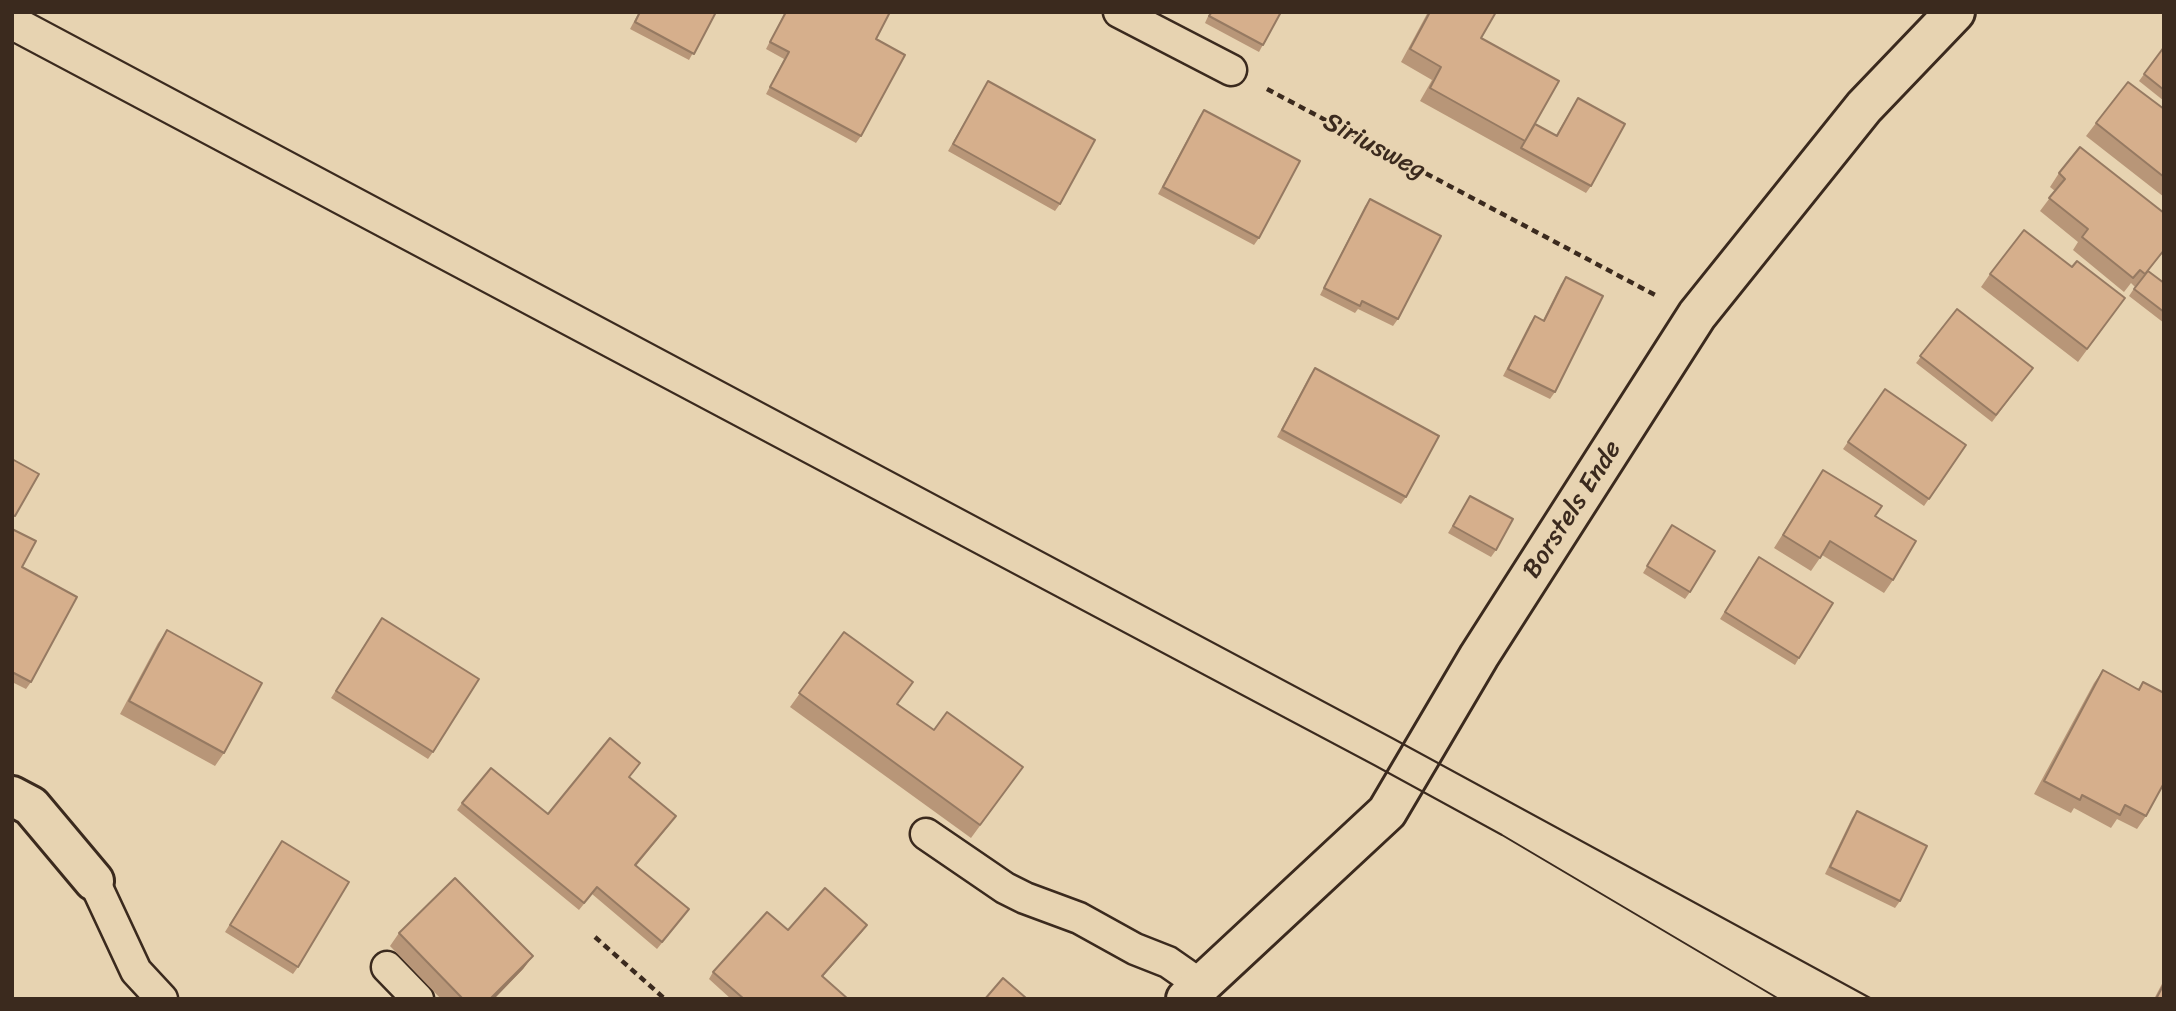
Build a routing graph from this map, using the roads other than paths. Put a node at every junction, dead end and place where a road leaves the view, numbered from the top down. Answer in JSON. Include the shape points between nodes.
{"nodes":[{"id":1,"x":1119,"y":12,"type":"edge"},
{"id":2,"x":1955,"y":12,"type":"edge"},
{"id":3,"x":1231,"y":70,"type":"road end"},
{"id":4,"x":12,"y":796,"type":"edge"},
{"id":5,"x":926,"y":834,"type":"dead end"},
{"id":6,"x":94,"y":881,"type":"joint"},
{"id":7,"x":387,"y":967,"type":"dead end"},
{"id":8,"x":1193,"y":992,"type":"edge"},
{"id":9,"x":162,"y":999,"type":"edge"},
{"id":10,"x":418,"y":999,"type":"edge"}],
"edges":[{"from":1,"to":3,"type":"lane"},
{"from":2,"to":8,"type":"street","name":"Borstels Ende","via":[[1864,107],[1697,315],[1479,656],[1387,812]]},
{"from":4,"to":6,"type":"street","via":[[31,806]]},
{"from":5,"to":8,"type":"lane","via":[[1005,888],[1168,962]]},
{"from":6,"to":9,"type":"lane","via":[[136,971]]},
{"from":7,"to":10,"type":"lane"}]}
